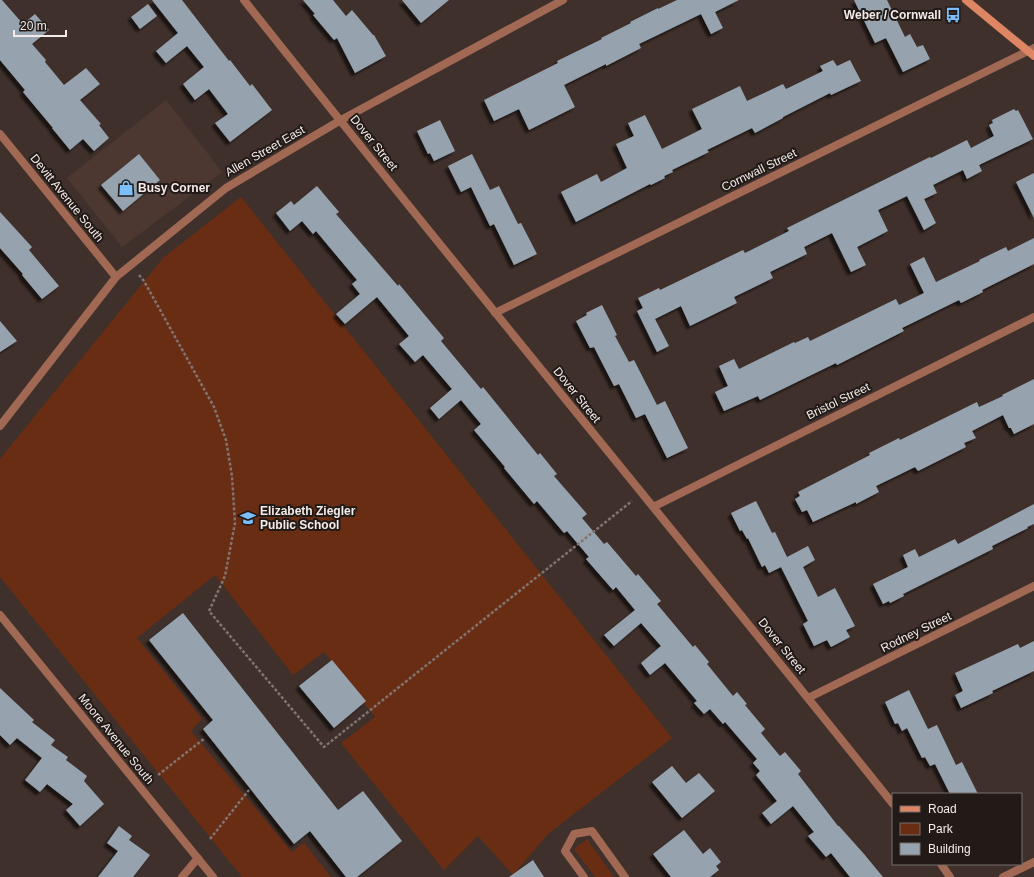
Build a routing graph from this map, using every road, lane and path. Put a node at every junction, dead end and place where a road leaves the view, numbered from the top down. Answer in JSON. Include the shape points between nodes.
{"nodes":[{"id":1,"x":244,"y":0,"type":"edge"},
{"id":2,"x":563,"y":0,"type":"edge"},
{"id":3,"x":966,"y":0,"type":"edge"},
{"id":4,"x":1032,"y":52,"type":"edge"},
{"id":5,"x":341,"y":120,"type":"junction"},
{"id":6,"x":0,"y":134,"type":"edge"},
{"id":7,"x":138,"y":274,"type":"dead end"},
{"id":8,"x":116,"y":277,"type":"junction"},
{"id":9,"x":495,"y":313,"type":"junction"},
{"id":10,"x":1034,"y":317,"type":"edge"},
{"id":11,"x":0,"y":426,"type":"edge"},
{"id":12,"x":632,"y":501,"type":"dead end"},
{"id":13,"x":653,"y":507,"type":"junction"},
{"id":14,"x":1034,"y":586,"type":"edge"},
{"id":15,"x":0,"y":615,"type":"edge"},
{"id":16,"x":808,"y":698,"type":"junction"},
{"id":17,"x":205,"y":738,"type":"dead end"},
{"id":18,"x":158,"y":775,"type":"dead end"},
{"id":19,"x":249,"y":790,"type":"dead end"},
{"id":20,"x":892,"y":803,"type":"edge"},
{"id":21,"x":210,"y":839,"type":"dead end"},
{"id":22,"x":198,"y":858,"type":"junction"},
{"id":23,"x":1034,"y":862,"type":"edge"},
{"id":24,"x":942,"y":865,"type":"edge"},
{"id":25,"x":182,"y":877,"type":"edge"},
{"id":26,"x":213,"y":877,"type":"edge"},
{"id":27,"x":584,"y":877,"type":"edge"},
{"id":28,"x":625,"y":877,"type":"edge"},
{"id":29,"x":950,"y":877,"type":"edge"},
{"id":30,"x":1003,"y":877,"type":"edge"}],
"edges":[{"from":1,"to":5,"type":"street","name":"Dover Street"},
{"from":2,"to":5,"type":"street","name":"Allen Street East"},
{"from":3,"to":4,"type":"main road"},
{"from":4,"to":9,"type":"street","name":"Cornwall Street"},
{"from":5,"to":8,"type":"street","name":"Allen Street East","via":[[226,188]]},
{"from":5,"to":9,"type":"street","name":"Dover Street"},
{"from":6,"to":8,"type":"street","name":"Devitt Avenue South"},
{"from":7,"to":12,"type":"path","via":[[214,407],[226,440],[232,476],[235,523],[225,576],[209,611],[324,747]]},
{"from":8,"to":11,"type":"street","name":"Allen Street East"},
{"from":9,"to":13,"type":"street","name":"Dover Street"},
{"from":10,"to":13,"type":"street","name":"Bristol Street"},
{"from":13,"to":16,"type":"street","name":"Dover Street"},
{"from":14,"to":16,"type":"street","name":"Rodney Street"},
{"from":15,"to":22,"type":"street","name":"Moore Avenue South"},
{"from":16,"to":20,"type":"street","name":"Dover Street"},
{"from":17,"to":18,"type":"path"},
{"from":19,"to":21,"type":"path"},
{"from":22,"to":25,"type":"street"},
{"from":22,"to":26,"type":"street","name":"Moore Avenue South"},
{"from":23,"to":30,"type":"street"},
{"from":24,"to":29,"type":"street"},
{"from":27,"to":28,"type":"street","via":[[565,851],[574,834],[592,831]]}]}
